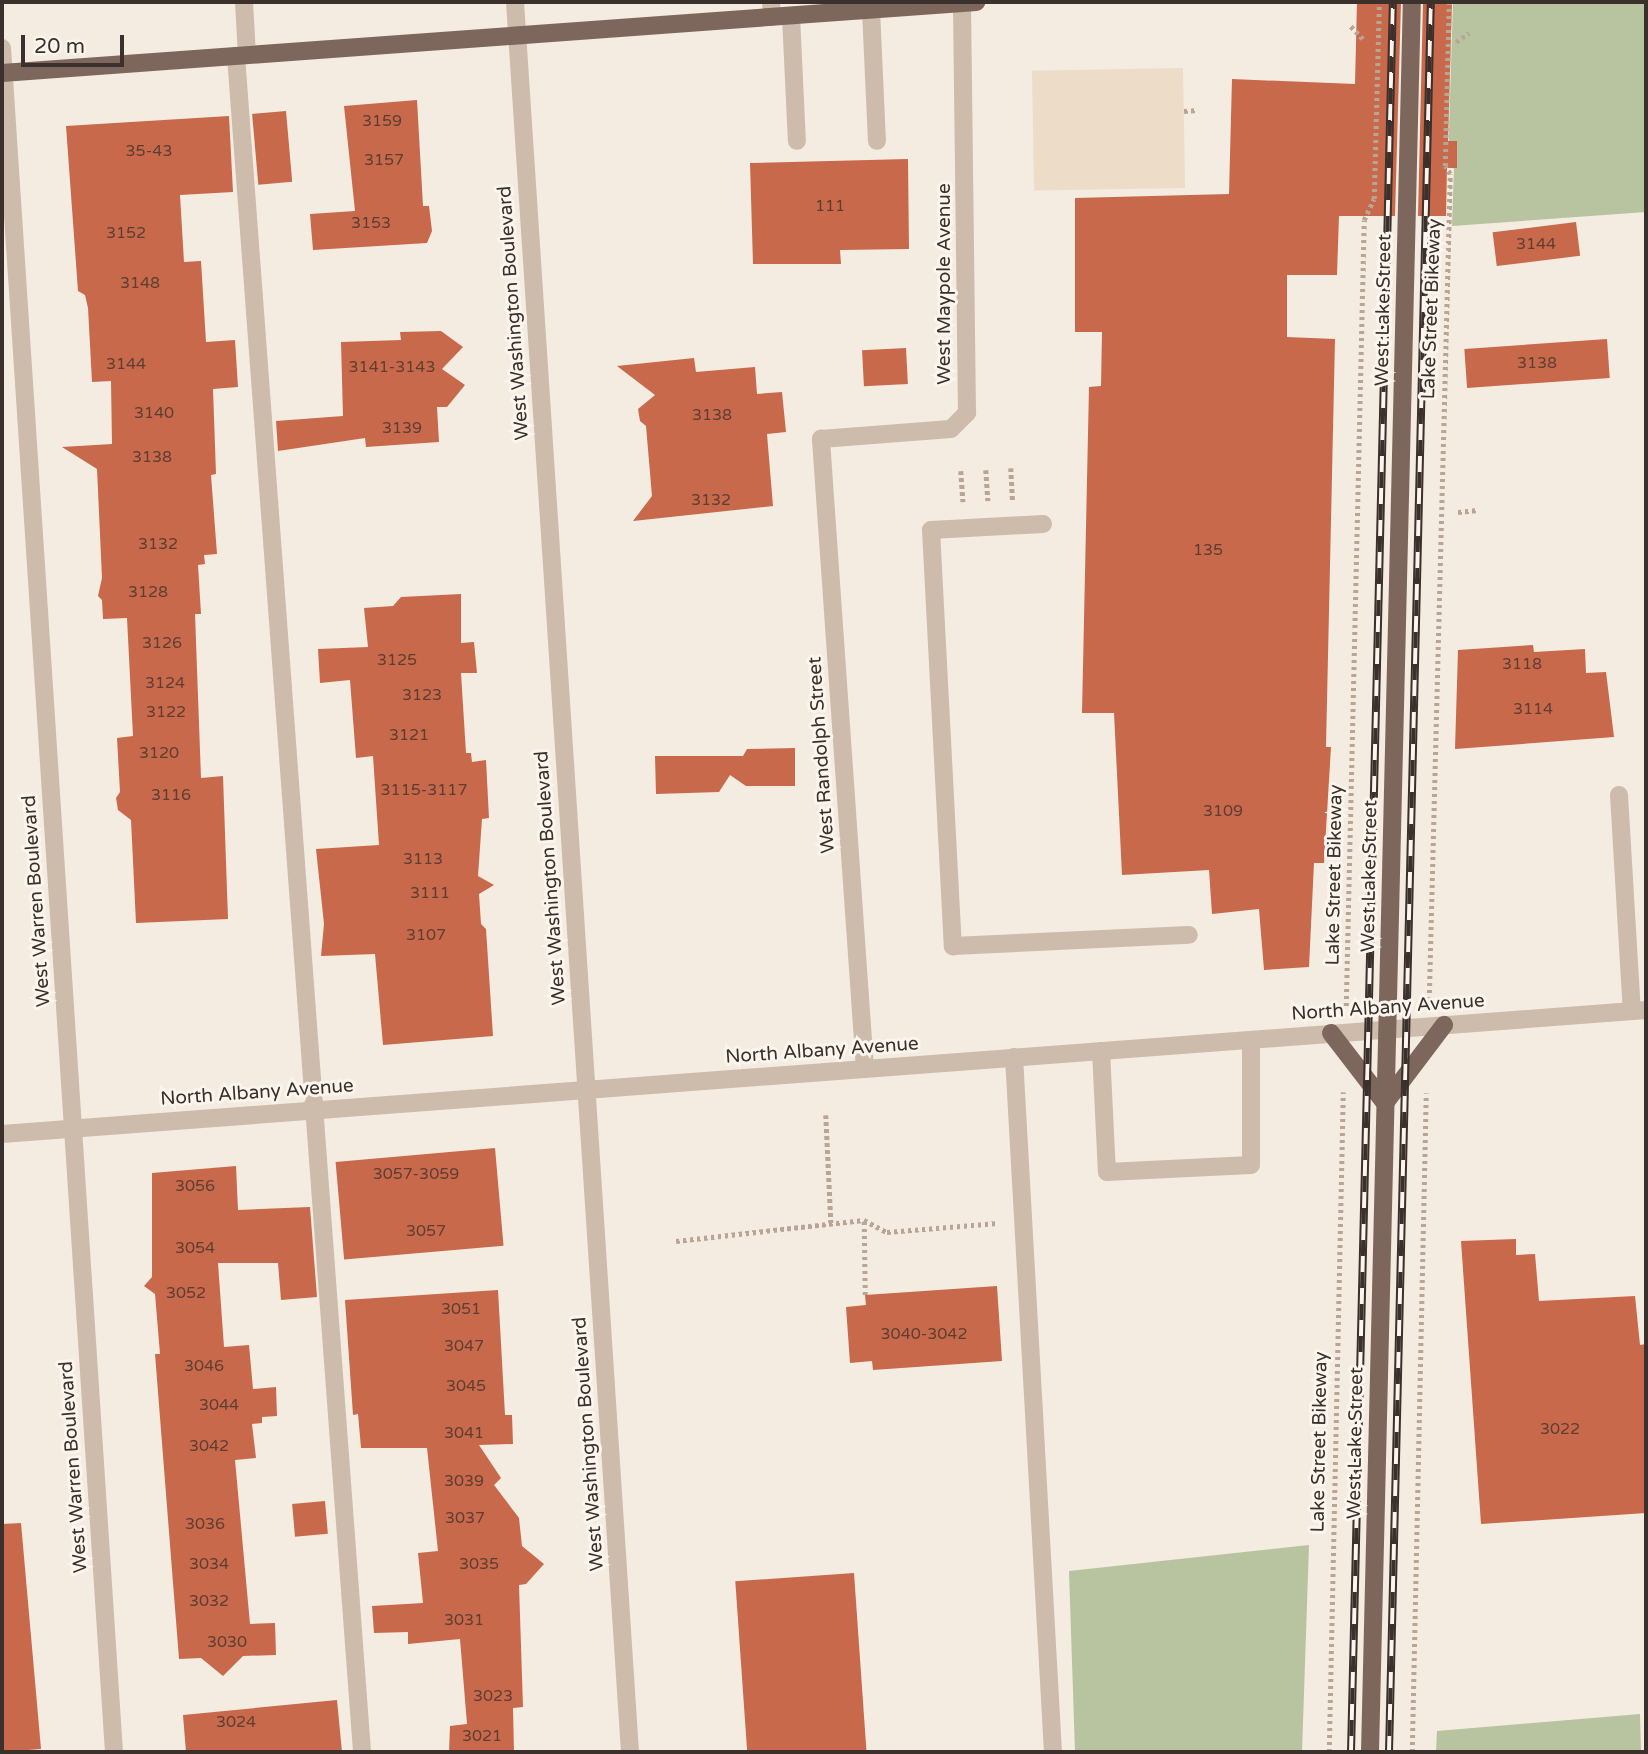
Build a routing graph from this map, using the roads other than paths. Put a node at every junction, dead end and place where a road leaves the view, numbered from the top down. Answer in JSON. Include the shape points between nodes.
{"nodes":[{"id":1,"x":244,"y":2,"type":"edge"},
{"id":2,"x":514,"y":2,"type":"edge"},
{"id":3,"x":969,"y":2,"type":"edge"},
{"id":4,"x":1412,"y":2,"type":"edge"},
{"id":5,"x":771,"y":9,"type":"edge"},
{"id":6,"x":872,"y":10,"type":"junction"},
{"id":7,"x":791,"y":16,"type":"junction"},
{"id":8,"x":517,"y":36,"type":"junction"},
{"id":9,"x":2,"y":48,"type":"edge"},
{"id":10,"x":241,"y":56,"type":"junction"},
{"id":11,"x":3,"y":73,"type":"edge"},
{"id":12,"x":797,"y":141,"type":"dead end"},
{"id":13,"x":877,"y":141,"type":"dead end"},
{"id":14,"x":821,"y":439,"type":"joint"},
{"id":15,"x":1043,"y":524,"type":"dead end"},
{"id":16,"x":1619,"y":795,"type":"dead end"},
{"id":17,"x":1189,"y":934,"type":"dead end"},
{"id":18,"x":1639,"y":1011,"type":"edge"},
{"id":19,"x":1436,"y":1026,"type":"junction"},
{"id":20,"x":1387,"y":1030,"type":"junction"},
{"id":21,"x":1338,"y":1033,"type":"junction"},
{"id":22,"x":1251,"y":1040,"type":"junction"},
{"id":23,"x":1101,"y":1051,"type":"junction"},
{"id":24,"x":1014,"y":1057,"type":"junction"},
{"id":25,"x":865,"y":1069,"type":"junction"},
{"id":26,"x":586,"y":1090,"type":"junction"},
{"id":27,"x":1385,"y":1103,"type":"junction"},
{"id":28,"x":314,"y":1110,"type":"junction"},
{"id":29,"x":73,"y":1128,"type":"junction"},
{"id":30,"x":2,"y":1134,"type":"edge"},
{"id":31,"x":114,"y":1752,"type":"edge"},
{"id":32,"x":362,"y":1752,"type":"edge"},
{"id":33,"x":630,"y":1752,"type":"edge"},
{"id":34,"x":1053,"y":1752,"type":"edge"},
{"id":35,"x":1370,"y":1752,"type":"edge"}],
"edges":[{"from":1,"to":10,"type":"street"},
{"from":2,"to":8,"type":"street","name":"West Washington Boulevard"},
{"from":3,"to":6,"type":"main road"},
{"from":3,"to":14,"type":"street","name":"West Maypole Avenue","via":[[967,413],[951,429]]},
{"from":4,"to":20,"type":"main road","name":"West Lake Street"},
{"from":5,"to":7,"type":"main road"},
{"from":5,"to":8,"type":"main road"},
{"from":6,"to":7,"type":"main road"},
{"from":6,"to":13,"type":"street"},
{"from":7,"to":12,"type":"street"},
{"from":8,"to":10,"type":"main road"},
{"from":8,"to":26,"type":"street","name":"West Washington Boulevard"},
{"from":9,"to":11,"type":"street","name":"West Warren Boulevard"},
{"from":10,"to":11,"type":"main road"},
{"from":10,"to":28,"type":"street"},
{"from":11,"to":29,"type":"street","name":"West Warren Boulevard"},
{"from":14,"to":25,"type":"street","name":"West Randolph Street"},
{"from":15,"to":17,"type":"street","via":[[932,530],[953,946]]},
{"from":16,"to":18,"type":"street"},
{"from":18,"to":19,"type":"street","name":"North Albany Avenue"},
{"from":19,"to":20,"type":"street","name":"North Albany Avenue"},
{"from":19,"to":27,"type":"main road","via":[[1428,1047]]},
{"from":20,"to":21,"type":"street","name":"North Albany Avenue"},
{"from":20,"to":27,"type":"main road","name":"West Lake Street"},
{"from":21,"to":22,"type":"street","name":"North Albany Avenue"},
{"from":21,"to":27,"type":"main road","via":[[1345,1052]]},
{"from":22,"to":23,"type":"street","name":"North Albany Avenue"},
{"from":22,"to":23,"type":"street","via":[[1251,1165],[1107,1172]]},
{"from":23,"to":24,"type":"street","name":"North Albany Avenue"},
{"from":24,"to":25,"type":"street","name":"North Albany Avenue"},
{"from":24,"to":34,"type":"street"},
{"from":25,"to":26,"type":"street","name":"North Albany Avenue"},
{"from":26,"to":28,"type":"street","name":"North Albany Avenue"},
{"from":26,"to":33,"type":"street","name":"West Washington Boulevard"},
{"from":27,"to":35,"type":"main road","name":"West Lake Street"},
{"from":28,"to":29,"type":"street","name":"North Albany Avenue"},
{"from":28,"to":32,"type":"street"},
{"from":29,"to":30,"type":"street","name":"North Albany Avenue"},
{"from":29,"to":31,"type":"street","name":"West Warren Boulevard"}]}
